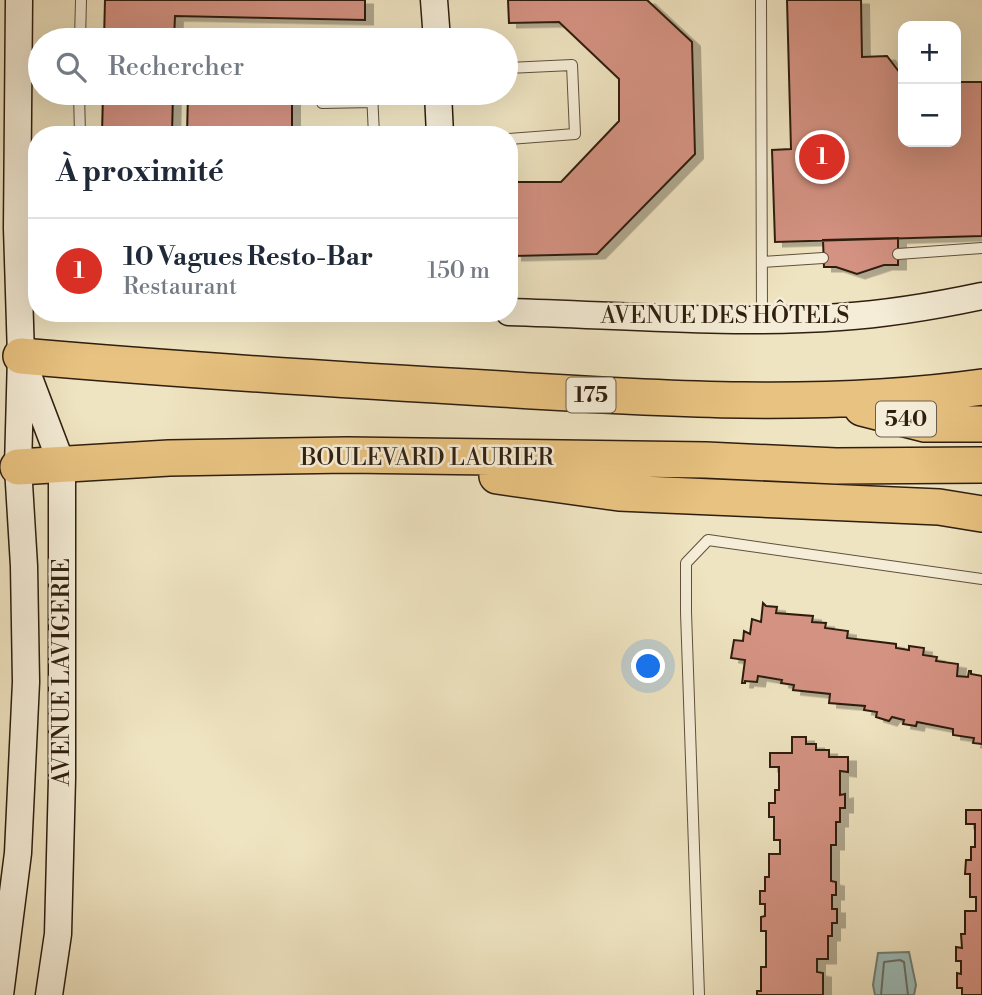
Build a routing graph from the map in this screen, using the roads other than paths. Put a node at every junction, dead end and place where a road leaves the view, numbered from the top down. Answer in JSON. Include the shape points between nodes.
{"nodes":[{"id":1,"x":19,"y":0,"type":"edge"},
{"id":2,"x":80,"y":0,"type":"edge"},
{"id":3,"x":435,"y":0,"type":"edge"},
{"id":4,"x":761,"y":0,"type":"edge"},
{"id":5,"x":80,"y":28,"type":"edge"},
{"id":6,"x":436,"y":28,"type":"edge"},
{"id":7,"x":518,"y":67,"type":"edge"},
{"id":8,"x":79,"y":105,"type":"edge"},
{"id":9,"x":372,"y":105,"type":"edge"},
{"id":10,"x":439,"y":105,"type":"edge"},
{"id":11,"x":80,"y":126,"type":"edge"},
{"id":12,"x":374,"y":126,"type":"edge"},
{"id":13,"x":440,"y":126,"type":"edge"},
{"id":14,"x":518,"y":138,"type":"edge"},
{"id":15,"x":20,"y":235,"type":"edge"},
{"id":16,"x":982,"y":248,"type":"edge"},
{"id":17,"x":898,"y":254,"type":"dead end"},
{"id":18,"x":823,"y":258,"type":"dead end"},
{"id":19,"x":762,"y":262,"type":"junction"},
{"id":20,"x":982,"y":296,"type":"edge"},
{"id":21,"x":518,"y":312,"type":"edge"},
{"id":22,"x":762,"y":320,"type":"junction"},
{"id":23,"x":20,"y":356,"type":"junction"},
{"id":24,"x":982,"y":387,"type":"edge"},
{"id":25,"x":832,"y":400,"type":"junction"},
{"id":26,"x":982,"y":424,"type":"edge"},
{"id":27,"x":348,"y":456,"type":"junction"},
{"id":28,"x":62,"y":465,"type":"junction"},
{"id":29,"x":982,"y":465,"type":"edge"},
{"id":30,"x":835,"y":466,"type":"junction"},
{"id":31,"x":18,"y":467,"type":"junction"},
{"id":32,"x":982,"y":480,"type":"edge"},
{"id":33,"x":982,"y":514,"type":"edge"},
{"id":34,"x":982,"y":579,"type":"edge"},
{"id":35,"x":1,"y":989,"type":"edge"},
{"id":36,"x":50,"y":995,"type":"edge"},
{"id":37,"x":699,"y":995,"type":"edge"}],
"edges":[{"from":1,"to":15,"type":"street","name":"AVENUE LAVIGERIE"},
{"from":2,"to":5,"type":"lane"},
{"from":3,"to":6,"type":"street"},
{"from":4,"to":19,"type":"lane"},
{"from":7,"to":14,"type":"lane","via":[[572,65],[575,134]]},
{"from":8,"to":11,"type":"lane"},
{"from":9,"to":12,"type":"lane"},
{"from":10,"to":13,"type":"street"},
{"from":15,"to":23,"type":"street","name":"AVENUE LAVIGERIE"},
{"from":16,"to":17,"type":"lane"},
{"from":18,"to":19,"type":"lane"},
{"from":19,"to":22,"type":"lane"},
{"from":20,"to":22,"type":"street","name":"AVENUE DES HÔTELS","via":[[854,316]]},
{"from":21,"to":22,"type":"street","name":"AVENUE DES HÔTELS"},
{"from":23,"to":25,"type":"highway","number":"175","via":[[624,397]]},
{"from":23,"to":28,"type":"street","name":"AVENUE LAVIGERIE"},
{"from":23,"to":31,"type":"street","name":"AVENUE LAVIGERIE"},
{"from":24,"to":25,"type":"highway"},
{"from":25,"to":26,"type":"highway","number":"540","via":[[925,424]]},
{"from":27,"to":28,"type":"highway","name":"BOULEVARD LAURIER","via":[[169,458]]},
{"from":27,"to":30,"type":"highway","name":"BOULEVARD LAURIER"},
{"from":27,"to":33,"type":"highway","via":[[619,493],[939,507]]},
{"from":28,"to":31,"type":"highway","name":"BOULEVARD LAURIER"},
{"from":28,"to":36,"type":"street","name":"AVENUE LAVIGERIE","via":[[62,778],[58,934]]},
{"from":29,"to":30,"type":"highway"},
{"from":30,"to":32,"type":"highway","number":"540"},
{"from":31,"to":35,"type":"street","name":"AVENUE LAVIGERIE","via":[[24,566],[24,747],[18,853]]},
{"from":34,"to":37,"type":"lane","via":[[708,540],[686,563]]}]}
